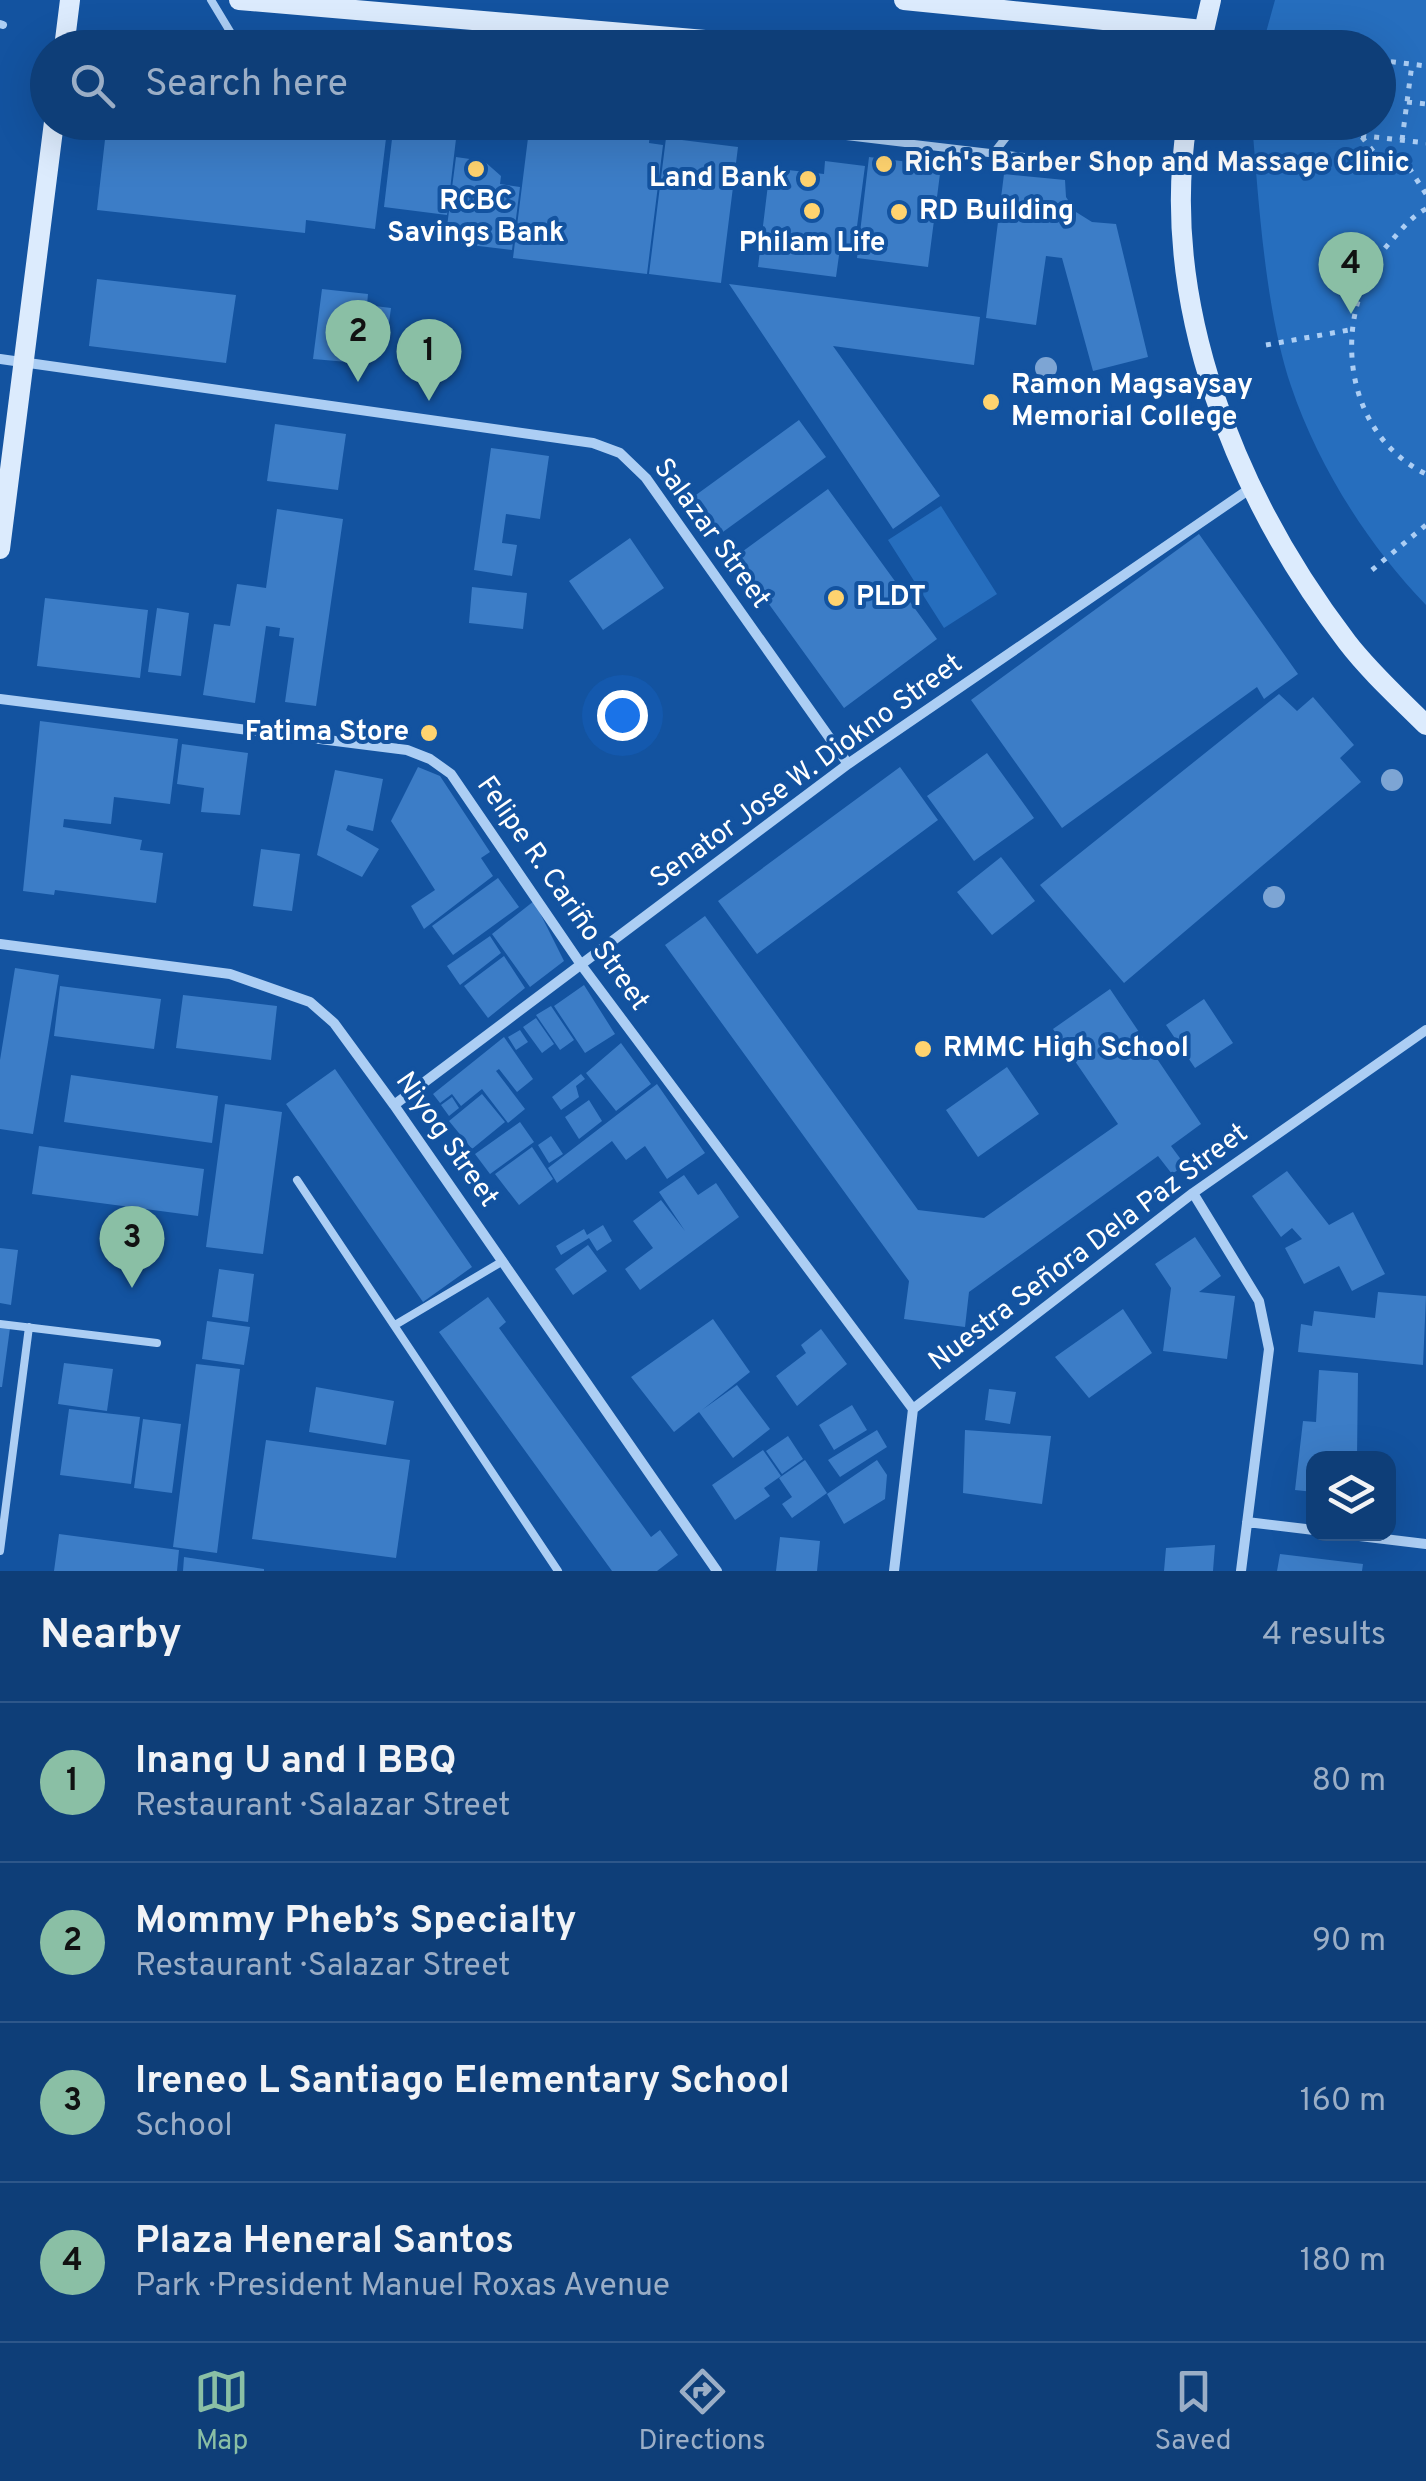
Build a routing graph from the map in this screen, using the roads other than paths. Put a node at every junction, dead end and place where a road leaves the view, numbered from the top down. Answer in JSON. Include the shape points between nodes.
{"nodes":[{"id":1,"x":70,"y":0,"type":"edge"},
{"id":2,"x":211,"y":0,"type":"edge"},
{"id":3,"x":239,"y":0,"type":"edge"},
{"id":4,"x":904,"y":0,"type":"edge"},
{"id":5,"x":1211,"y":0,"type":"edge"},
{"id":6,"x":1030,"y":6,"type":"edge"},
{"id":7,"x":66,"y":30,"type":"edge"},
{"id":8,"x":229,"y":30,"type":"edge"},
{"id":9,"x":588,"y":30,"type":"edge"},
{"id":10,"x":1154,"y":30,"type":"edge"},
{"id":11,"x":1203,"y":30,"type":"edge"},
{"id":12,"x":52,"y":140,"type":"edge"},
{"id":13,"x":885,"y":140,"type":"edge"},
{"id":14,"x":1004,"y":140,"type":"edge"},
{"id":15,"x":1187,"y":140,"type":"edge"},
{"id":16,"x":993,"y":154,"type":"junction"},
{"id":17,"x":1074,"y":163,"type":"dead end"},
{"id":18,"x":0,"y":360,"type":"edge"},
{"id":19,"x":24,"y":362,"type":"junction"},
{"id":20,"x":1254,"y":486,"type":"junction"},
{"id":21,"x":0,"y":549,"type":"edge"},
{"id":22,"x":0,"y":698,"type":"edge"},
{"id":23,"x":1426,"y":725,"type":"edge"},
{"id":24,"x":848,"y":764,"type":"junction"},
{"id":25,"x":0,"y":944,"type":"edge"},
{"id":26,"x":582,"y":966,"type":"junction"},
{"id":27,"x":1426,"y":1030,"type":"edge"},
{"id":28,"x":394,"y":1104,"type":"junction"},
{"id":29,"x":298,"y":1180,"type":"dead end"},
{"id":30,"x":1194,"y":1193,"type":"junction"},
{"id":31,"x":503,"y":1261,"type":"junction"},
{"id":32,"x":0,"y":1324,"type":"edge"},
{"id":33,"x":395,"y":1325,"type":"junction"},
{"id":34,"x":29,"y":1327,"type":"junction"},
{"id":35,"x":157,"y":1343,"type":"dead end"},
{"id":36,"x":913,"y":1410,"type":"junction"},
{"id":37,"x":1247,"y":1522,"type":"junction"},
{"id":38,"x":1306,"y":1529,"type":"edge"},
{"id":39,"x":1396,"y":1540,"type":"edge"},
{"id":40,"x":1426,"y":1544,"type":"edge"},
{"id":41,"x":0,"y":1551,"type":"edge"},
{"id":42,"x":558,"y":1571,"type":"edge"},
{"id":43,"x":717,"y":1571,"type":"edge"},
{"id":44,"x":894,"y":1571,"type":"edge"},
{"id":45,"x":1242,"y":1571,"type":"edge"}],
"edges":[{"from":1,"to":7,"type":"main road"},
{"from":2,"to":8,"type":"lane"},
{"from":3,"to":9,"type":"main road"},
{"from":4,"to":6,"type":"main road"},
{"from":5,"to":11,"type":"main road"},
{"from":6,"to":10,"type":"main road"},
{"from":12,"to":19,"type":"main road"},
{"from":13,"to":16,"type":"lane"},
{"from":14,"to":16,"type":"lane"},
{"from":15,"to":20,"type":"main road","via":[[1184,278],[1207,373]]},
{"from":16,"to":17,"type":"lane"},
{"from":18,"to":19,"type":"street","name":"Salazar Street"},
{"from":19,"to":21,"type":"main road"},
{"from":19,"to":24,"type":"street","name":"Salazar Street","via":[[620,453],[646,478]]},
{"from":20,"to":23,"type":"main road","via":[[1287,554],[1348,644]]},
{"from":20,"to":24,"type":"street","name":"Senator Jose W. Diokno Street"},
{"from":22,"to":26,"type":"street","name":"Felipe R. Cariño Street","via":[[430,758],[450,774]]},
{"from":24,"to":26,"type":"street","name":"Senator Jose W. Diokno Street"},
{"from":25,"to":28,"type":"street","name":"Niyog Street","via":[[270,985],[310,1002],[334,1023]]},
{"from":26,"to":28,"type":"street","name":"Senator Jose W. Diokno Street"},
{"from":26,"to":36,"type":"street","name":"Felipe R. Cariño Street"},
{"from":27,"to":30,"type":"street","name":"Nuestra Señora Dela Paz Street"},
{"from":28,"to":31,"type":"street","name":"Niyog Street"},
{"from":29,"to":33,"type":"lane"},
{"from":30,"to":36,"type":"street","name":"Nuestra Señora Dela Paz Street"},
{"from":30,"to":37,"type":"street","via":[[1259,1301],[1266,1328],[1268,1371]]},
{"from":31,"to":33,"type":"lane"},
{"from":31,"to":43,"type":"street","name":"Niyog Street"},
{"from":32,"to":34,"type":"lane"},
{"from":33,"to":42,"type":"lane"},
{"from":34,"to":35,"type":"lane"},
{"from":34,"to":41,"type":"lane"},
{"from":36,"to":44,"type":"street"},
{"from":37,"to":38,"type":"street"},
{"from":37,"to":45,"type":"street"},
{"from":39,"to":40,"type":"street"}]}
